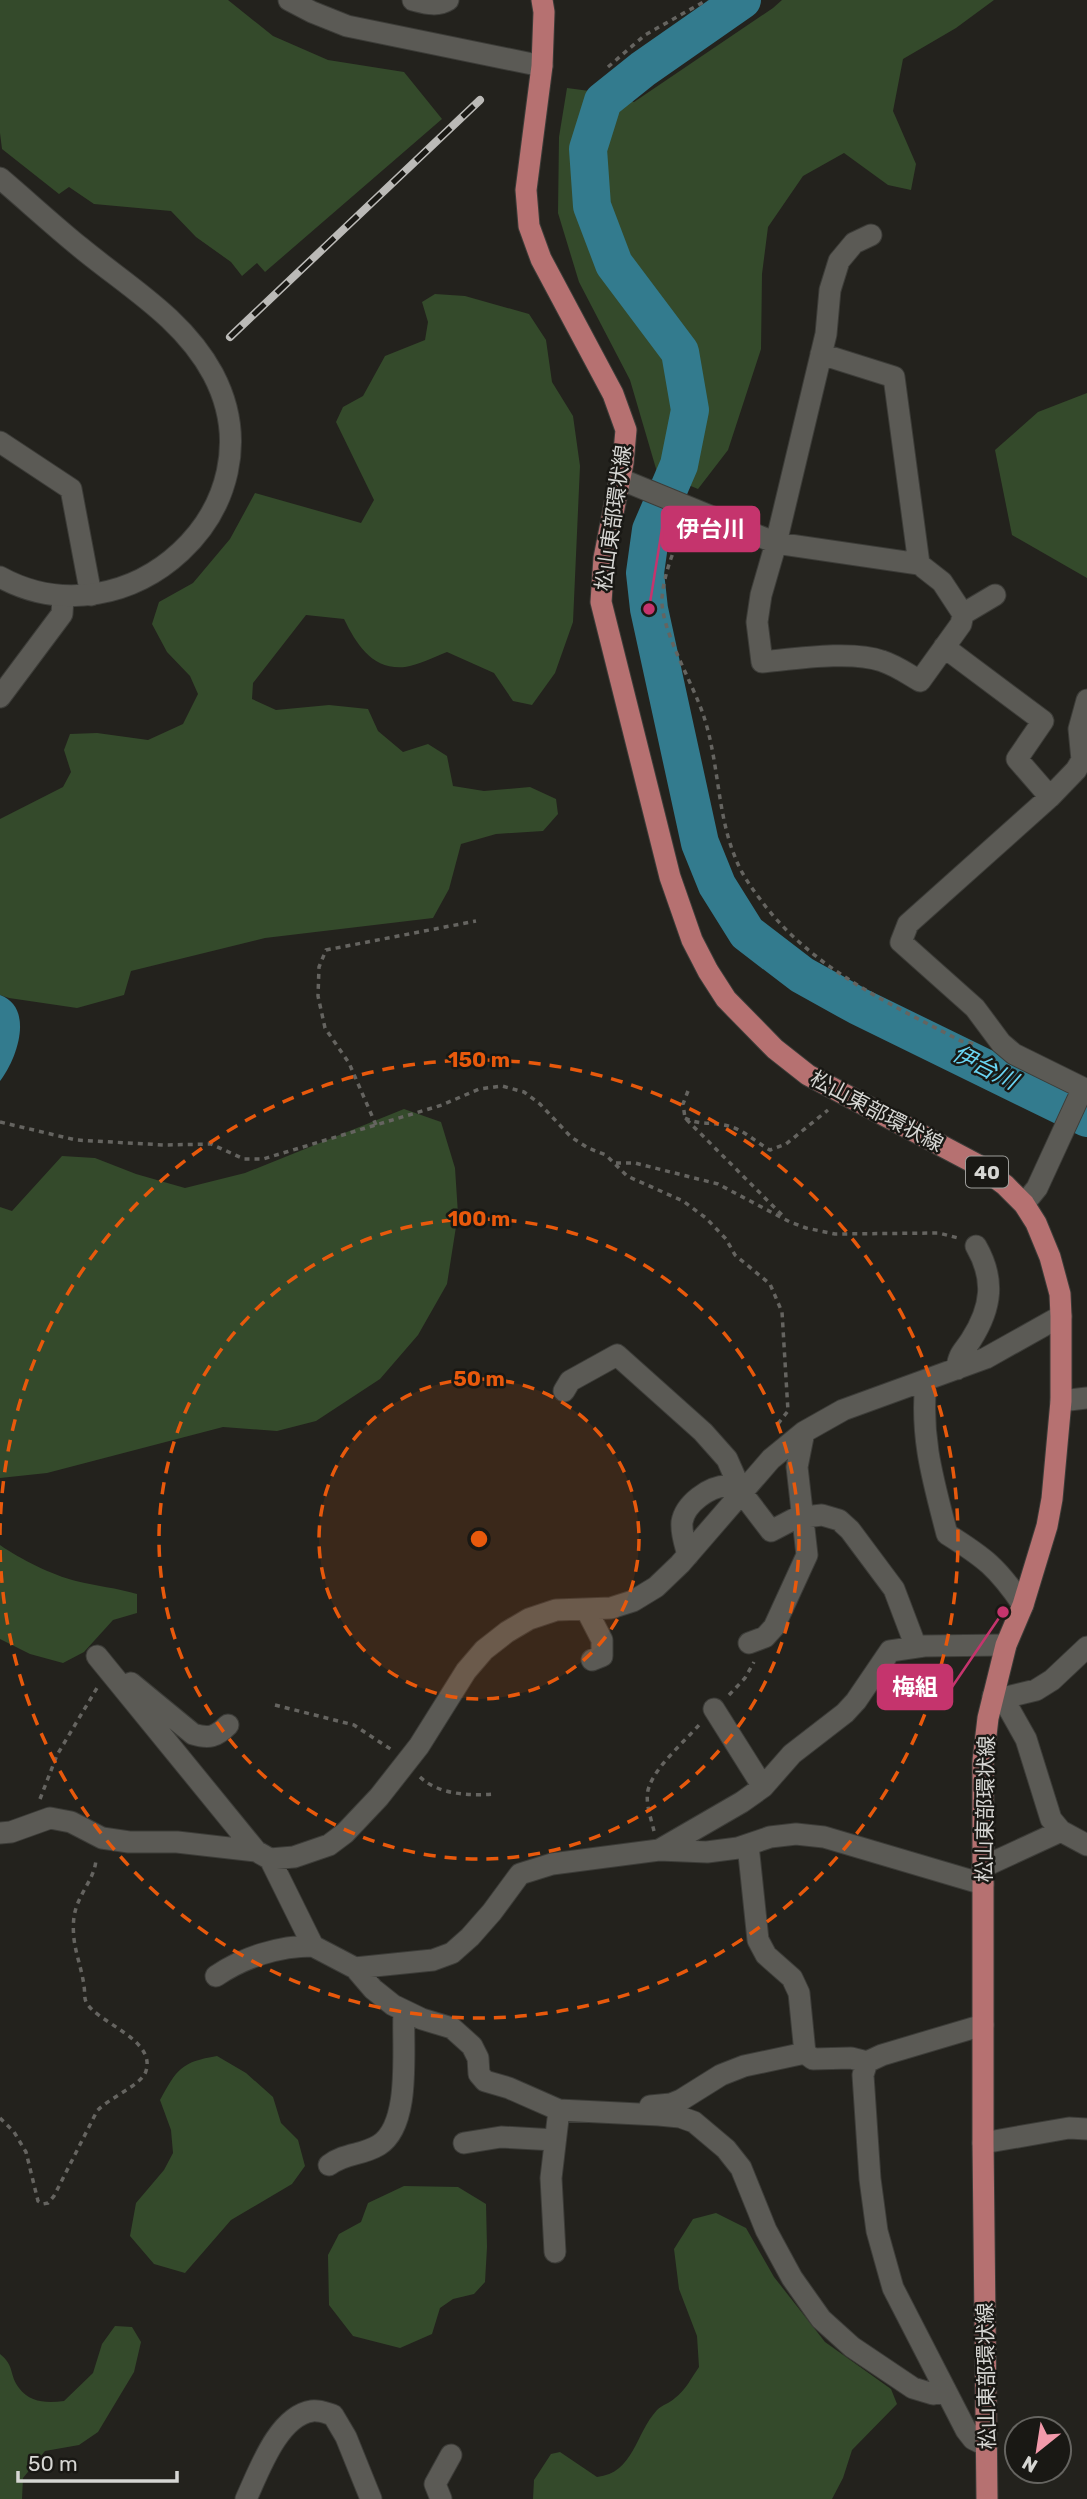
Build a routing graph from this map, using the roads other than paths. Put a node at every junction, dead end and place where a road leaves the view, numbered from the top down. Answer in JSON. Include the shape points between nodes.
{"nodes":[{"id":1,"x":289,"y":0,"type":"edge"},
{"id":2,"x":413,"y":0,"type":"edge"},
{"id":3,"x":542,"y":0,"type":"edge"},
{"id":4,"x":443,"y":1,"type":"edge"},
{"id":5,"x":542,"y":66,"type":"junction"},
{"id":6,"x":0,"y":178,"type":"edge"},
{"id":7,"x":871,"y":235,"type":"dead end"},
{"id":8,"x":821,"y":354,"type":"junction"},
{"id":9,"x":0,"y":442,"type":"edge"},
{"id":10,"x":620,"y":479,"type":"junction"},
{"id":11,"x":776,"y":543,"type":"junction"},
{"id":12,"x":919,"y":564,"type":"junction"},
{"id":13,"x":0,"y":577,"type":"edge"},
{"id":14,"x":91,"y":595,"type":"junction"},
{"id":15,"x":995,"y":595,"type":"dead end"},
{"id":16,"x":63,"y":597,"type":"junction"},
{"id":17,"x":963,"y":614,"type":"junction"},
{"id":18,"x":944,"y":647,"type":"junction"},
{"id":19,"x":0,"y":696,"type":"edge"},
{"id":20,"x":1087,"y":700,"type":"edge"},
{"id":21,"x":1050,"y":797,"type":"junction"},
{"id":22,"x":1083,"y":1090,"type":"edge"},
{"id":23,"x":1024,"y":1204,"type":"junction"},
{"id":24,"x":976,"y":1246,"type":"road end"},
{"id":25,"x":1061,"y":1316,"type":"junction"},
{"id":26,"x":957,"y":1368,"type":"junction"},
{"id":27,"x":926,"y":1380,"type":"junction"},
{"id":28,"x":564,"y":1391,"type":"dead end"},
{"id":29,"x":1087,"y":1398,"type":"edge"},
{"id":30,"x":1061,"y":1401,"type":"junction"},
{"id":31,"x":804,"y":1432,"type":"junction"},
{"id":32,"x":742,"y":1493,"type":"junction"},
{"id":33,"x":804,"y":1517,"type":"junction"},
{"id":34,"x":688,"y":1555,"type":"junction"},
{"id":35,"x":1023,"y":1605,"type":"junction"},
{"id":36,"x":586,"y":1609,"type":"junction"},
{"id":37,"x":757,"y":1640,"type":"road end"},
{"id":38,"x":1006,"y":1646,"type":"junction"},
{"id":39,"x":916,"y":1647,"type":"junction"},
{"id":40,"x":1087,"y":1647,"type":"edge"},
{"id":41,"x":592,"y":1660,"type":"dead end"},
{"id":42,"x":998,"y":1697,"type":"junction"},
{"id":43,"x":714,"y":1709,"type":"road end"},
{"id":44,"x":228,"y":1725,"type":"dead end"},
{"id":45,"x":763,"y":1787,"type":"junction"},
{"id":46,"x":1061,"y":1831,"type":"junction"},
{"id":47,"x":0,"y":1833,"type":"edge"},
{"id":48,"x":748,"y":1845,"type":"junction"},
{"id":49,"x":1087,"y":1845,"type":"edge"},
{"id":50,"x":659,"y":1850,"type":"junction"},
{"id":51,"x":263,"y":1855,"type":"junction"},
{"id":52,"x":983,"y":1875,"type":"junction"},
{"id":53,"x":313,"y":1946,"type":"junction"},
{"id":54,"x":355,"y":1968,"type":"junction"},
{"id":55,"x":216,"y":1976,"type":"dead end"},
{"id":56,"x":404,"y":2011,"type":"junction"},
{"id":57,"x":983,"y":2025,"type":"junction"},
{"id":58,"x":805,"y":2053,"type":"junction"},
{"id":59,"x":867,"y":2062,"type":"junction"},
{"id":60,"x":559,"y":2110,"type":"junction"},
{"id":61,"x":629,"y":2113,"type":"junction"},
{"id":62,"x":1087,"y":2129,"type":"edge"},
{"id":63,"x":555,"y":2140,"type":"junction"},
{"id":64,"x":464,"y":2143,"type":"dead end"},
{"id":65,"x":983,"y":2143,"type":"junction"},
{"id":66,"x":329,"y":2165,"type":"dead end"},
{"id":67,"x":555,"y":2252,"type":"dead end"},
{"id":68,"x":946,"y":2391,"type":"junction"},
{"id":69,"x":987,"y":2446,"type":"junction"},
{"id":70,"x":451,"y":2455,"type":"dead end"},
{"id":71,"x":246,"y":2499,"type":"edge"},
{"id":72,"x":371,"y":2499,"type":"edge"},
{"id":73,"x":441,"y":2499,"type":"edge"},
{"id":74,"x":987,"y":2499,"type":"edge"}],
"edges":[{"from":1,"to":5,"type":"street","via":[[347,26]]},
{"from":2,"to":4,"type":"street"},
{"from":3,"to":5,"type":"main road","name":"松山東部環状線","number":"40"},
{"from":5,"to":10,"type":"main road","name":"松山東部環状線","number":"40","via":[[526,190],[529,226],[541,258],[613,394],[626,430]]},
{"from":6,"to":14,"type":"street","via":[[169,317],[195,344],[225,402],[231,432],[230,466],[198,536],[176,558],[145,578]]},
{"from":7,"to":8,"type":"street","via":[[854,243],[839,261]]},
{"from":8,"to":11,"type":"street"},
{"from":8,"to":12,"type":"street","via":[[894,377]]},
{"from":9,"to":14,"type":"street","via":[[71,489]]},
{"from":10,"to":11,"type":"street"},
{"from":10,"to":23,"type":"main road","name":"松山東部環状線","number":"40","via":[[604,558],[601,603],[670,877],[708,971],[750,1025],[808,1075],[978,1165]]},
{"from":11,"to":12,"type":"street"},
{"from":11,"to":18,"type":"street","via":[[757,622],[762,662],[862,657],[882,660],[920,681]]},
{"from":12,"to":17,"type":"street","via":[[942,582]]},
{"from":13,"to":16,"type":"street"},
{"from":14,"to":16,"type":"street"},
{"from":15,"to":17,"type":"street"},
{"from":16,"to":19,"type":"street","via":[[62,614]]},
{"from":17,"to":18,"type":"street"},
{"from":18,"to":21,"type":"street","via":[[1043,721],[1017,759]]},
{"from":20,"to":21,"type":"street","via":[[1079,729],[1082,760]]},
{"from":21,"to":22,"type":"street","via":[[908,924],[901,943],[975,1008],[1001,1044]]},
{"from":22,"to":23,"type":"street","via":[[1037,1188]]},
{"from":23,"to":25,"type":"main road","name":"松山東部環状線","number":"40","via":[[1051,1257]]},
{"from":24,"to":26,"type":"street","via":[[989,1273],[989,1297],[979,1327],[958,1355]]},
{"from":25,"to":26,"type":"street","via":[[986,1358]]},
{"from":25,"to":30,"type":"main road","name":"松山東部環状線","number":"40"},
{"from":26,"to":27,"type":"street"},
{"from":27,"to":31,"type":"street","via":[[843,1410]]},
{"from":27,"to":35,"type":"street","via":[[927,1459],[947,1534],[983,1556]]},
{"from":28,"to":32,"type":"street","via":[[570,1381],[617,1355],[703,1432],[727,1459]]},
{"from":29,"to":30,"type":"street"},
{"from":30,"to":35,"type":"main road","name":"松山東部環状線","number":"40","via":[[1052,1499]]},
{"from":31,"to":32,"type":"street","via":[[771,1459]]},
{"from":31,"to":33,"type":"street","via":[[797,1466]]},
{"from":32,"to":33,"type":"street","via":[[771,1531]]},
{"from":32,"to":34,"type":"street"},
{"from":32,"to":34,"type":"street","via":[[730,1486],[715,1488],[694,1500],[682,1519]]},
{"from":33,"to":37,"type":"street","via":[[807,1555],[774,1627]]},
{"from":33,"to":39,"type":"street","via":[[822,1515],[839,1520],[850,1530],[894,1589]]},
{"from":34,"to":36,"type":"street","via":[[656,1587],[633,1601]]},
{"from":35,"to":38,"type":"main road","name":"松山東部環状線","number":"40"},
{"from":36,"to":41,"type":"street","via":[[602,1640],[603,1656]]},
{"from":36,"to":51,"type":"street","via":[[556,1610],[529,1619],[484,1650],[406,1762],[345,1833],[329,1845],[293,1857]]},
{"from":38,"to":39,"type":"street"},
{"from":38,"to":42,"type":"main road","name":"松山東部環状線","number":"40"},
{"from":39,"to":45,"type":"street","via":[[890,1651],[845,1713],[792,1754]]},
{"from":40,"to":42,"type":"street","via":[[1036,1690]]},
{"from":42,"to":46,"type":"street","via":[[1026,1738],[1051,1819]]},
{"from":42,"to":52,"type":"main road","name":"松山東部環状線","number":"40","via":[[988,1718],[983,1761]]},
{"from":43,"to":45,"type":"street"},
{"from":44,"to":51,"type":"street","via":[[217,1736],[193,1734],[102,1663]]},
{"from":45,"to":50,"type":"street"},
{"from":46,"to":49,"type":"street"},
{"from":46,"to":52,"type":"street"},
{"from":47,"to":51,"type":"street","via":[[50,1818],[71,1822],[102,1838],[177,1842]]},
{"from":48,"to":50,"type":"street","via":[[706,1852]]},
{"from":48,"to":52,"type":"street","via":[[796,1834],[824,1837]]},
{"from":48,"to":58,"type":"street","via":[[758,1940],[800,1993]]},
{"from":50,"to":54,"type":"street","via":[[552,1864],[520,1874],[492,1912],[452,1953],[433,1960]]},
{"from":51,"to":53,"type":"street"},
{"from":52,"to":57,"type":"main road","name":"松山東部環状線","number":"40"},
{"from":53,"to":54,"type":"street"},
{"from":53,"to":55,"type":"street","via":[[271,1951]]},
{"from":54,"to":56,"type":"street","via":[[373,1989]]},
{"from":56,"to":60,"type":"street","via":[[452,2028],[472,2046],[485,2081]]},
{"from":56,"to":66,"type":"street","via":[[402,2107],[394,2131],[367,2151],[341,2156]]},
{"from":57,"to":59,"type":"street"},
{"from":57,"to":65,"type":"main road","name":"松山東部環状線","number":"40"},
{"from":58,"to":59,"type":"street","via":[[813,2059]]},
{"from":58,"to":61,"type":"street","via":[[732,2070],[681,2100],[636,2106]]},
{"from":59,"to":68,"type":"street","via":[[863,2075],[877,2231],[893,2288]]},
{"from":60,"to":61,"type":"street"},
{"from":60,"to":63,"type":"street"},
{"from":61,"to":68,"type":"street","via":[[680,2117],[710,2134],[741,2168],[766,2230],[821,2319],[852,2347],[913,2388],[933,2394]]},
{"from":62,"to":65,"type":"street"},
{"from":63,"to":64,"type":"street","via":[[501,2137]]},
{"from":63,"to":67,"type":"street","via":[[551,2178]]},
{"from":65,"to":69,"type":"main road","name":"松山東部環状線","number":"40"},
{"from":68,"to":69,"type":"street","via":[[966,2430]]},
{"from":69,"to":74,"type":"main road","name":"松山東部環状線","number":"40"},
{"from":70,"to":73,"type":"street","via":[[435,2484]]},
{"from":71,"to":72,"type":"street","via":[[274,2439],[299,2414],[315,2410],[333,2415]]}]}
